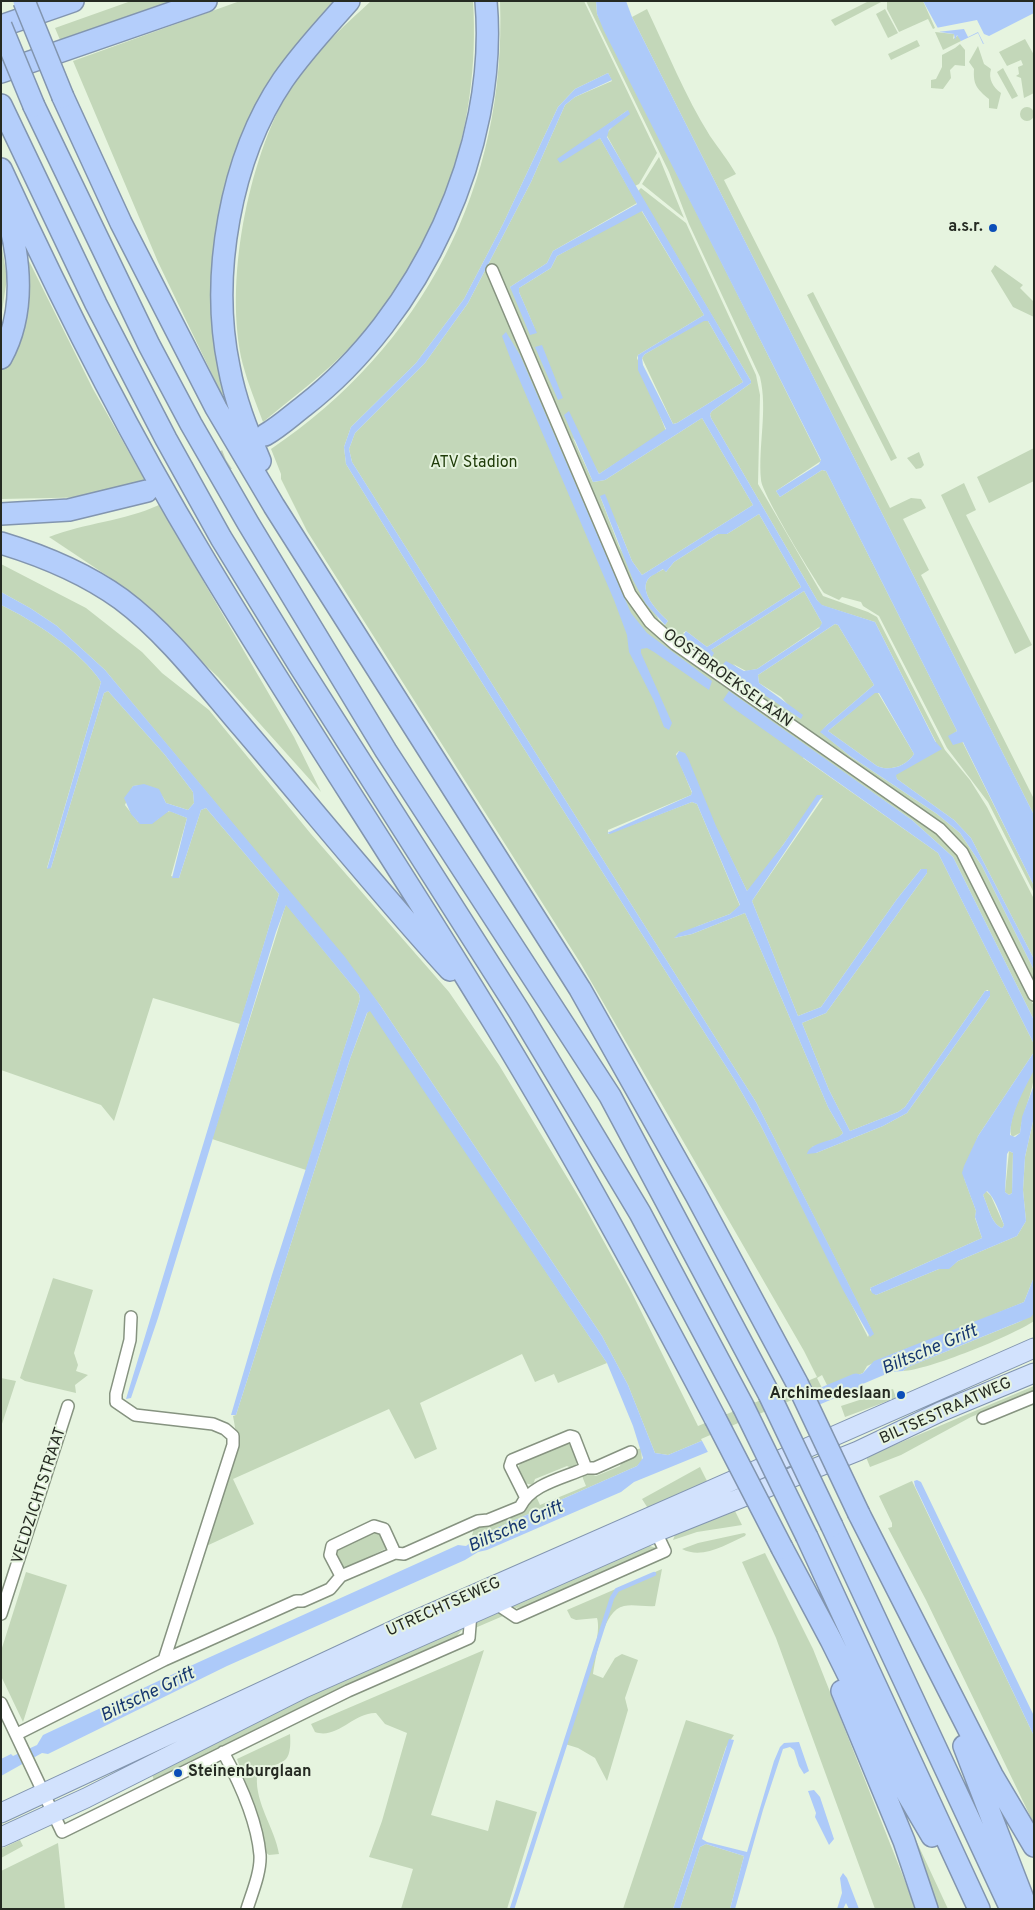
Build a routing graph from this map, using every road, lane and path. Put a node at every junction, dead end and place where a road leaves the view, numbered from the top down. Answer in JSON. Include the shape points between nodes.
{"nodes":[{"id":1,"x":24,"y":1,"type":"edge"},
{"id":2,"x":73,"y":1,"type":"edge"},
{"id":3,"x":206,"y":1,"type":"edge"},
{"id":4,"x":349,"y":1,"type":"edge"},
{"id":5,"x":486,"y":1,"type":"edge"},
{"id":6,"x":1,"y":26,"type":"edge"},
{"id":7,"x":1,"y":72,"type":"edge"},
{"id":8,"x":3,"y":111,"type":"edge"},
{"id":9,"x":1,"y":169,"type":"edge"},
{"id":10,"x":1,"y":194,"type":"edge"},
{"id":11,"x":492,"y":270,"type":"dead end"},
{"id":12,"x":1,"y":358,"type":"edge"},
{"id":13,"x":265,"y":436,"type":"tunnel mouth"},
{"id":14,"x":147,"y":491,"type":"tunnel mouth"},
{"id":15,"x":1,"y":514,"type":"edge"},
{"id":16,"x":288,"y":528,"type":"junction"},
{"id":17,"x":1,"y":543,"type":"edge"},
{"id":18,"x":1034,"y":995,"type":"edge"},
{"id":19,"x":486,"y":1009,"type":"junction"},
{"id":20,"x":131,"y":1318,"type":"dead end"},
{"id":21,"x":1034,"y":1348,"type":"edge"},
{"id":22,"x":1034,"y":1373,"type":"edge"},
{"id":23,"x":1034,"y":1396,"type":"edge"},
{"id":24,"x":68,"y":1406,"type":"dead end"},
{"id":25,"x":983,"y":1418,"type":"dead end"},
{"id":26,"x":847,"y":1430,"type":"joint"},
{"id":27,"x":858,"y":1451,"type":"joint"},
{"id":28,"x":631,"y":1452,"type":"dead end"},
{"id":29,"x":586,"y":1468,"type":"junction"},
{"id":30,"x":525,"y":1496,"type":"junction"},
{"id":31,"x":656,"y":1532,"type":"junction"},
{"id":32,"x":782,"y":1548,"type":"junction"},
{"id":33,"x":395,"y":1553,"type":"junction"},
{"id":34,"x":341,"y":1576,"type":"junction"},
{"id":35,"x":495,"y":1603,"type":"junction"},
{"id":36,"x":1,"y":1614,"type":"edge"},
{"id":37,"x":471,"y":1614,"type":"junction"},
{"id":38,"x":921,"y":1637,"type":"junction"},
{"id":39,"x":164,"y":1660,"type":"junction"},
{"id":40,"x":1,"y":1702,"type":"edge"},
{"id":41,"x":17,"y":1734,"type":"junction"},
{"id":42,"x":223,"y":1752,"type":"junction"},
{"id":43,"x":44,"y":1793,"type":"junction"},
{"id":44,"x":1,"y":1813,"type":"edge"},
{"id":45,"x":53,"y":1813,"type":"junction"},
{"id":46,"x":1,"y":1837,"type":"edge"},
{"id":47,"x":1034,"y":1846,"type":"edge"},
{"id":48,"x":247,"y":1909,"type":"edge"},
{"id":49,"x":927,"y":1909,"type":"edge"},
{"id":50,"x":974,"y":1909,"type":"edge"},
{"id":51,"x":979,"y":1909,"type":"edge"},
{"id":52,"x":1011,"y":1909,"type":"edge"},
{"id":53,"x":1027,"y":1909,"type":"edge"}],
"edges":[{"from":1,"to":16,"type":"highway","bridge":true,"via":[[121,223],[216,408]]},
{"from":2,"to":6,"type":"highway"},
{"from":3,"to":7,"type":"highway"},
{"from":4,"to":16,"type":"highway","via":[[304,52],[282,81],[266,110],[242,168],[225,246],[222,295],[229,367],[246,428]]},
{"from":5,"to":13,"type":"highway","via":[[485,65],[477,122],[466,167],[441,232],[399,305],[355,359],[322,392]]},
{"from":6,"to":52,"type":"highway","bridge":true,"via":[[34,106],[149,345],[191,424],[386,751],[610,1096],[770,1394]]},
{"from":8,"to":51,"type":"highway","bridge":true,"via":[[96,304],[221,538],[524,1020],[640,1213],[744,1406]]},
{"from":9,"to":19,"type":"highway","via":[[71,316],[198,550]]},
{"from":10,"to":12,"type":"highway","via":[[14,236],[20,284],[14,320]]},
{"from":11,"to":18,"type":"street","name":"OOSTBROEKSELAAN","via":[[630,594],[650,622],[676,644],[940,829],[955,843]]},
{"from":14,"to":15,"type":"highway","via":[[69,510]]},
{"from":16,"to":38,"type":"highway","bridge":true,"via":[[580,989],[797,1382]]},
{"from":17,"to":19,"type":"highway","via":[[28,551],[94,581],[122,600],[150,626],[209,689],[429,947]]},
{"from":19,"to":32,"type":"highway","bridge":true,"via":[[646,1287]]},
{"from":20,"to":39,"type":"street","via":[[130,1340],[116,1402],[134,1415],[213,1424],[233,1436],[233,1445]]},
{"from":21,"to":26,"type":"main road","name":"BILTSESTRAATWEG"},
{"from":22,"to":27,"type":"main road","name":"BILTSESTRAATWEG"},
{"from":23,"to":25,"type":"street","name":"BILTSESTRAATWEG"},
{"from":24,"to":36,"type":"street","name":"VELDZICHTSTRAAT"},
{"from":26,"to":43,"type":"main road","name":"UTRECHTSEWEG","via":[[375,1638]]},
{"from":27,"to":31,"type":"main road","name":"UTRECHTSEWEG"},
{"from":28,"to":29,"type":"street","via":[[594,1468]]},
{"from":29,"to":30,"type":"street"},
{"from":29,"to":30,"type":"street","via":[[574,1437],[570,1436],[512,1460],[510,1466]]},
{"from":30,"to":33,"type":"street","via":[[520,1507],[478,1521],[404,1554]]},
{"from":31,"to":35,"type":"main road","name":"UTRECHTSEWEG"},
{"from":31,"to":35,"type":"street","name":"UTRECHTSEWEG","via":[[665,1551],[516,1617]]},
{"from":32,"to":49,"type":"highway","via":[[904,1841]]},
{"from":32,"to":50,"type":"highway","via":[[832,1640],[908,1795]]},
{"from":33,"to":34,"type":"street"},
{"from":33,"to":34,"type":"street","via":[[384,1529],[374,1526],[332,1546],[330,1555]]},
{"from":34,"to":39,"type":"street","via":[[330,1589]]},
{"from":35,"to":37,"type":"main road","name":"UTRECHTSEWEG"},
{"from":37,"to":42,"type":"street","name":"UTRECHTSEWEG","via":[[469,1638],[348,1691]]},
{"from":37,"to":45,"type":"main road","name":"UTRECHTSEWEG","via":[[272,1703]]},
{"from":38,"to":47,"type":"highway","via":[[992,1775]]},
{"from":38,"to":53,"type":"highway"},
{"from":39,"to":41,"type":"street"},
{"from":40,"to":41,"type":"street"},
{"from":41,"to":43,"type":"street","name":"UTRECHTSEWEG"},
{"from":42,"to":45,"type":"street","name":"UTRECHTSEWEG","via":[[62,1832]]},
{"from":42,"to":48,"type":"street","via":[[240,1782],[260,1857]]},
{"from":43,"to":44,"type":"main road","name":"UTRECHTSEWEG"},
{"from":43,"to":45,"type":"street","name":"UTRECHTSEWEG"},
{"from":45,"to":46,"type":"main road","name":"UTRECHTSEWEG"}]}
